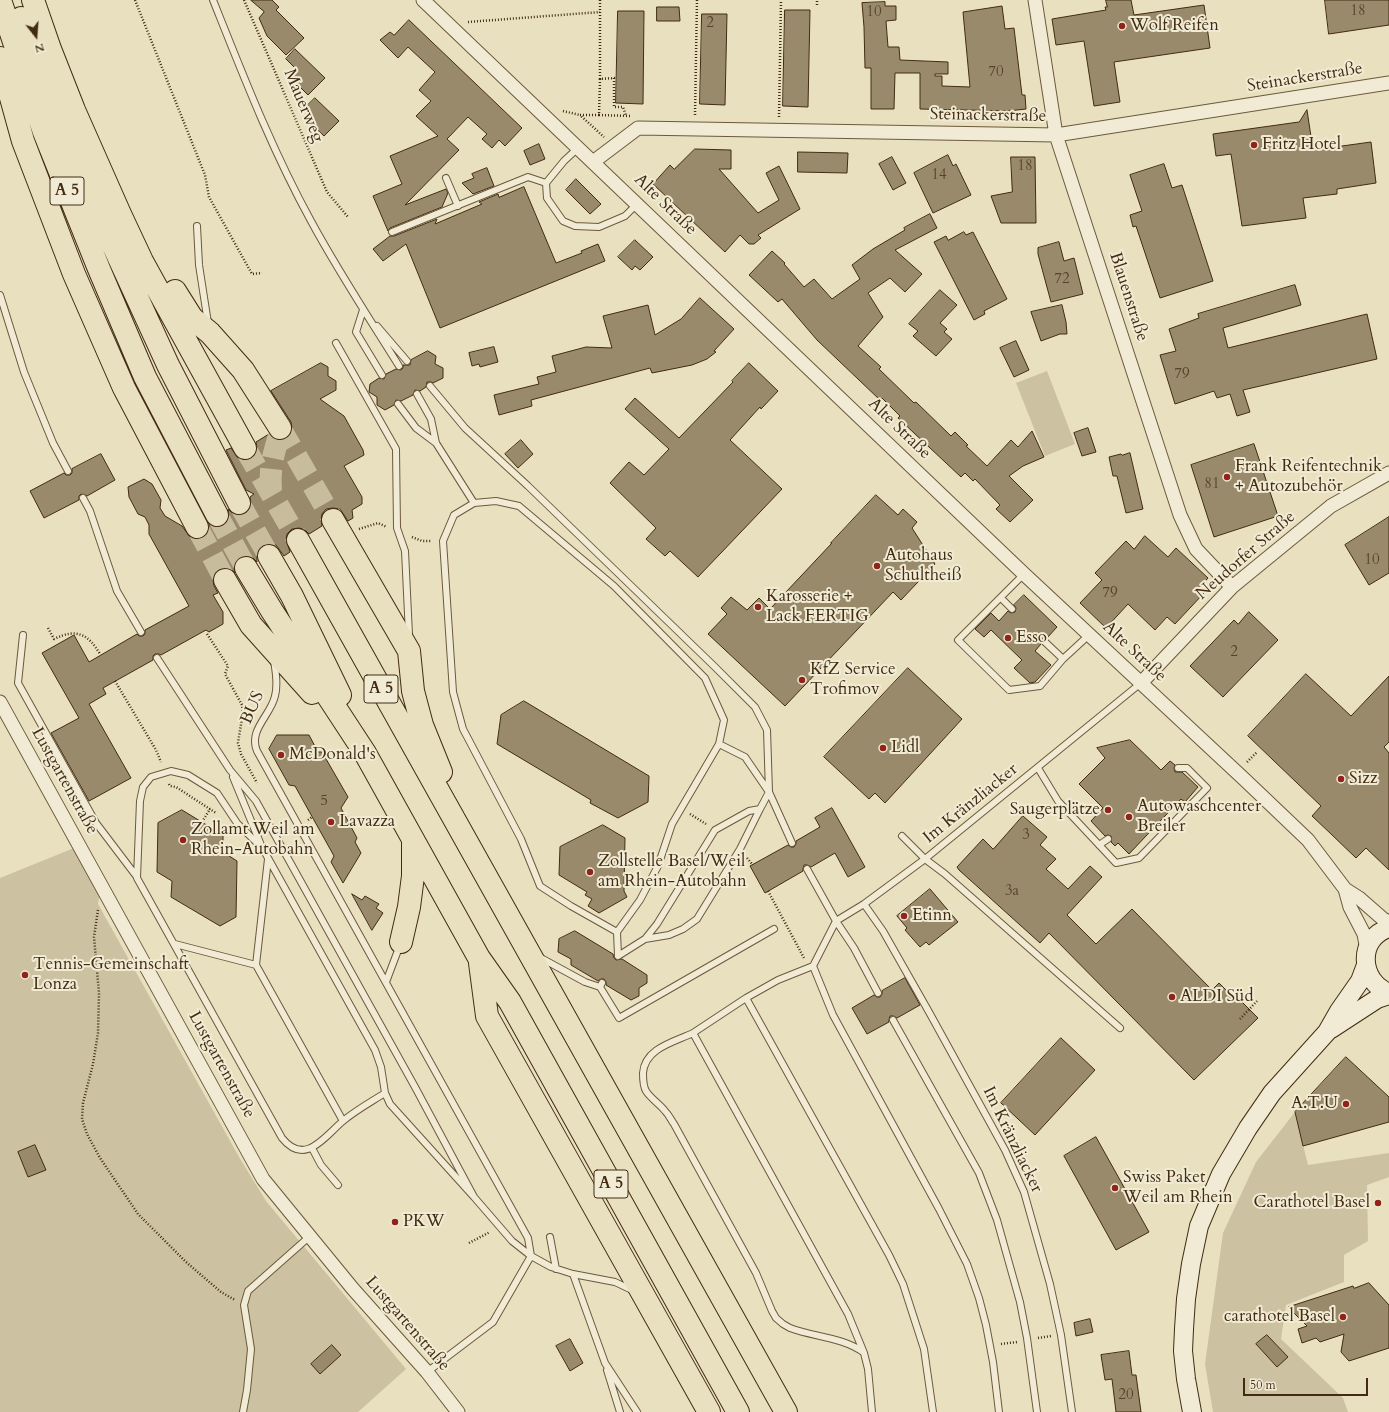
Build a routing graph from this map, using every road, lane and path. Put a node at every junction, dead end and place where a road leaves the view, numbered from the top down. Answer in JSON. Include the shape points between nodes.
{"nodes":[{"id":1,"x":0,"y":0,"type":"edge"},
{"id":2,"x":15,"y":0,"type":"edge"},
{"id":3,"x":33,"y":0,"type":"edge"},
{"id":4,"x":49,"y":0,"type":"edge"},
{"id":5,"x":135,"y":0,"type":"edge"},
{"id":6,"x":213,"y":0,"type":"edge"},
{"id":7,"x":244,"y":0,"type":"edge"},
{"id":8,"x":424,"y":0,"type":"edge"},
{"id":9,"x":600,"y":0,"type":"edge"},
{"id":10,"x":697,"y":0,"type":"edge"},
{"id":11,"x":781,"y":0,"type":"edge"},
{"id":12,"x":817,"y":0,"type":"edge"},
{"id":13,"x":1034,"y":0,"type":"edge"},
{"id":14,"x":817,"y":5,"type":"dead end"},
{"id":15,"x":600,"y":12,"type":"junction"},
{"id":16,"x":472,"y":27,"type":"dead end"},
{"id":17,"x":0,"y":58,"type":"edge"},
{"id":18,"x":62,"y":79,"type":"junction"},
{"id":19,"x":600,"y":79,"type":"junction"},
{"id":20,"x":1389,"y":83,"type":"edge"},
{"id":21,"x":560,"y":110,"type":"dead end"},
{"id":22,"x":580,"y":115,"type":"junction"},
{"id":23,"x":599,"y":115,"type":"junction"},
{"id":24,"x":626,"y":116,"type":"junction"},
{"id":25,"x":633,"y":116,"type":"dead end"},
{"id":26,"x":695,"y":118,"type":"dead end"},
{"id":27,"x":779,"y":119,"type":"dead end"},
{"id":28,"x":1056,"y":135,"type":"junction"},
{"id":29,"x":614,"y":146,"type":"junction"},
{"id":30,"x":578,"y":148,"type":"junction"},
{"id":31,"x":593,"y":162,"type":"junction"},
{"id":32,"x":446,"y":178,"type":"dead end"},
{"id":33,"x":546,"y":184,"type":"junction"},
{"id":34,"x":637,"y":204,"type":"junction"},
{"id":35,"x":458,"y":206,"type":"junction"},
{"id":36,"x":348,"y":217,"type":"dead end"},
{"id":37,"x":197,"y":226,"type":"dead end"},
{"id":38,"x":392,"y":232,"type":"dead end"},
{"id":39,"x":142,"y":261,"type":"junction"},
{"id":40,"x":262,"y":273,"type":"dead end"},
{"id":41,"x":0,"y":295,"type":"edge"},
{"id":42,"x":363,"y":310,"type":"junction"},
{"id":43,"x":210,"y":333,"type":"junction"},
{"id":44,"x":336,"y":343,"type":"dead end"},
{"id":45,"x":407,"y":361,"type":"dead end"},
{"id":46,"x":399,"y":366,"type":"dead end"},
{"id":47,"x":382,"y":375,"type":"dead end"},
{"id":48,"x":430,"y":386,"type":"dead end"},
{"id":49,"x":417,"y":394,"type":"dead end"},
{"id":50,"x":398,"y":404,"type":"dead end"},
{"id":51,"x":280,"y":428,"type":"tunnel mouth"},
{"id":52,"x":436,"y":443,"type":"junction"},
{"id":53,"x":245,"y":448,"type":"tunnel mouth"},
{"id":54,"x":68,"y":471,"type":"dead end"},
{"id":55,"x":1389,"y":472,"type":"edge"},
{"id":56,"x":83,"y":498,"type":"dead end"},
{"id":57,"x":239,"y":503,"type":"tunnel mouth"},
{"id":58,"x":474,"y":503,"type":"junction"},
{"id":59,"x":217,"y":515,"type":"tunnel mouth"},
{"id":60,"x":333,"y":520,"type":"tunnel mouth"},
{"id":61,"x":197,"y":527,"type":"tunnel mouth"},
{"id":62,"x":298,"y":540,"type":"tunnel mouth"},
{"id":63,"x":269,"y":556,"type":"tunnel mouth"},
{"id":64,"x":246,"y":568,"type":"tunnel mouth"},
{"id":65,"x":1024,"y":574,"type":"junction"},
{"id":66,"x":225,"y":580,"type":"tunnel mouth"},
{"id":67,"x":1232,"y":587,"type":"junction"},
{"id":68,"x":1001,"y":598,"type":"junction"},
{"id":69,"x":1012,"y":609,"type":"dead end"},
{"id":70,"x":48,"y":628,"type":"dead end"},
{"id":71,"x":141,"y":632,"type":"dead end"},
{"id":72,"x":207,"y":634,"type":"dead end"},
{"id":73,"x":23,"y":635,"type":"dead end"},
{"id":74,"x":1089,"y":635,"type":"junction"},
{"id":75,"x":1045,"y":642,"type":"dead end"},
{"id":76,"x":271,"y":646,"type":"junction"},
{"id":77,"x":409,"y":651,"type":"junction"},
{"id":78,"x":100,"y":654,"type":"dead end"},
{"id":79,"x":156,"y":658,"type":"dead end"},
{"id":80,"x":1063,"y":659,"type":"junction"},
{"id":81,"x":1141,"y":683,"type":"junction"},
{"id":82,"x":0,"y":702,"type":"edge"},
{"id":83,"x":719,"y":744,"type":"junction"},
{"id":84,"x":1258,"y":752,"type":"dead end"},
{"id":85,"x":365,"y":753,"type":"junction"},
{"id":86,"x":1246,"y":762,"type":"dead end"},
{"id":87,"x":1038,"y":768,"type":"junction"},
{"id":88,"x":1178,"y":768,"type":"dead end"},
{"id":89,"x":230,"y":770,"type":"junction"},
{"id":90,"x":259,"y":786,"type":"dead end"},
{"id":91,"x":769,"y":792,"type":"junction"},
{"id":92,"x":210,"y":809,"type":"dead end"},
{"id":93,"x":760,"y":809,"type":"junction"},
{"id":94,"x":202,"y":822,"type":"dead end"},
{"id":95,"x":902,"y":836,"type":"dead end"},
{"id":96,"x":464,"y":838,"type":"junction"},
{"id":97,"x":413,"y":839,"type":"junction"},
{"id":98,"x":1108,"y":839,"type":"dead end"},
{"id":99,"x":792,"y":843,"type":"dead end"},
{"id":100,"x":1099,"y":845,"type":"junction"},
{"id":101,"x":263,"y":849,"type":"junction"},
{"id":102,"x":268,"y":858,"type":"junction"},
{"id":103,"x":925,"y":859,"type":"junction"},
{"id":104,"x":624,"y":862,"type":"dead end"},
{"id":105,"x":658,"y":866,"type":"junction"},
{"id":106,"x":807,"y":869,"type":"dead end"},
{"id":107,"x":137,"y":878,"type":"junction"},
{"id":108,"x":101,"y":886,"type":"junction"},
{"id":109,"x":1345,"y":889,"type":"junction"},
{"id":110,"x":768,"y":891,"type":"dead end"},
{"id":111,"x":864,"y":904,"type":"junction"},
{"id":112,"x":836,"y":921,"type":"junction"},
{"id":113,"x":1389,"y":922,"type":"edge"},
{"id":114,"x":1389,"y":928,"type":"edge"},
{"id":115,"x":774,"y":929,"type":"dead end"},
{"id":116,"x":617,"y":932,"type":"junction"},
{"id":117,"x":645,"y":939,"type":"junction"},
{"id":118,"x":401,"y":942,"type":"joint"},
{"id":119,"x":175,"y":944,"type":"junction"},
{"id":120,"x":528,"y":951,"type":"junction"},
{"id":121,"x":479,"y":958,"type":"junction"},
{"id":122,"x":1366,"y":958,"type":"junction"},
{"id":123,"x":256,"y":965,"type":"junction"},
{"id":124,"x":811,"y":967,"type":"junction"},
{"id":125,"x":386,"y":982,"type":"junction"},
{"id":126,"x":878,"y":993,"type":"dead end"},
{"id":127,"x":1389,"y":994,"type":"edge"},
{"id":128,"x":746,"y":998,"type":"junction"},
{"id":129,"x":1257,"y":1001,"type":"dead end"},
{"id":130,"x":1240,"y":1019,"type":"dead end"},
{"id":131,"x":893,"y":1020,"type":"dead end"},
{"id":132,"x":1120,"y":1028,"type":"dead end"},
{"id":133,"x":1327,"y":1032,"type":"junction"},
{"id":134,"x":693,"y":1033,"type":"junction"},
{"id":135,"x":385,"y":1093,"type":"junction"},
{"id":136,"x":343,"y":1121,"type":"junction"},
{"id":137,"x":312,"y":1148,"type":"junction"},
{"id":138,"x":338,"y":1185,"type":"dead end"},
{"id":139,"x":474,"y":1197,"type":"junction"},
{"id":140,"x":499,"y":1227,"type":"junction"},
{"id":141,"x":309,"y":1237,"type":"junction"},
{"id":142,"x":550,"y":1237,"type":"dead end"},
{"id":143,"x":469,"y":1243,"type":"dead end"},
{"id":144,"x":531,"y":1256,"type":"junction"},
{"id":145,"x":556,"y":1269,"type":"junction"},
{"id":146,"x":573,"y":1274,"type":"junction"},
{"id":147,"x":642,"y":1295,"type":"junction"},
{"id":148,"x":244,"y":1305,"type":"junction"},
{"id":149,"x":864,"y":1354,"type":"junction"},
{"id":150,"x":605,"y":1363,"type":"junction"},
{"id":151,"x":427,"y":1372,"type":"junction"},
{"id":152,"x":243,"y":1412,"type":"edge"},
{"id":153,"x":458,"y":1412,"type":"edge"},
{"id":154,"x":620,"y":1412,"type":"edge"},
{"id":155,"x":637,"y":1412,"type":"edge"},
{"id":156,"x":709,"y":1412,"type":"edge"},
{"id":157,"x":738,"y":1412,"type":"edge"},
{"id":158,"x":786,"y":1412,"type":"edge"},
{"id":159,"x":872,"y":1412,"type":"edge"},
{"id":160,"x":933,"y":1412,"type":"edge"},
{"id":161,"x":1000,"y":1412,"type":"edge"},
{"id":162,"x":1037,"y":1412,"type":"edge"},
{"id":163,"x":1072,"y":1412,"type":"edge"},
{"id":164,"x":1192,"y":1412,"type":"edge"}],
"edges":[{"from":1,"to":59,"type":"highway","number":"A 5","via":[[44,132],[102,276],[145,377]]},
{"from":2,"to":57,"type":"highway","number":"A 5","via":[[58,119],[105,227],[168,365]]},
{"from":3,"to":18,"type":"highway","number":"A 5"},
{"from":4,"to":18,"type":"highway","via":[[60,38]]},
{"from":5,"to":40,"type":"path","via":[[204,175],[209,197],[252,274]]},
{"from":6,"to":42,"type":"lane","via":[[260,116],[311,221]]},
{"from":7,"to":36,"type":"path","name":"Mauerweg","via":[[327,192]]},
{"from":8,"to":30,"type":"street","name":"Alte Straße"},
{"from":9,"to":15,"type":"path"},
{"from":10,"to":26,"type":"path"},
{"from":11,"to":27,"type":"path"},
{"from":12,"to":14,"type":"path"},
{"from":13,"to":28,"type":"street","name":"Blauenstraße"},
{"from":15,"to":16,"type":"path","via":[[466,22]]},
{"from":15,"to":19,"type":"path"},
{"from":17,"to":61,"type":"highway","number":"A 5","via":[[23,141],[74,274],[124,388]]},
{"from":18,"to":39,"type":"highway","number":"A 5"},
{"from":19,"to":23,"type":"path"},
{"from":19,"to":24,"type":"path","via":[[614,78],[614,107],[623,107]]},
{"from":20,"to":28,"type":"street","name":"Steinackerstraße"},
{"from":21,"to":22,"type":"path"},
{"from":22,"to":23,"type":"path"},
{"from":22,"to":29,"type":"path"},
{"from":23,"to":24,"type":"path"},
{"from":24,"to":25,"type":"path"},
{"from":28,"to":29,"type":"street","name":"Steinackerstraße","via":[[638,128]]},
{"from":28,"to":67,"type":"street","name":"Blauenstraße","via":[[1180,516],[1196,549]]},
{"from":29,"to":31,"type":"street","name":"Steinackerstraße"},
{"from":30,"to":31,"type":"street","name":"Alte Straße"},
{"from":30,"to":33,"type":"lane"},
{"from":31,"to":34,"type":"street","name":"Alte Straße"},
{"from":32,"to":35,"type":"lane"},
{"from":33,"to":34,"type":"lane","via":[[547,198],[554,210],[563,221],[575,226],[599,227],[625,216]]},
{"from":33,"to":35,"type":"lane","via":[[528,177]]},
{"from":34,"to":65,"type":"street","name":"Alte Straße"},
{"from":35,"to":38,"type":"lane"},
{"from":37,"to":43,"type":"lane","via":[[199,265]]},
{"from":39,"to":43,"type":"highway","via":[[171,286],[192,318]]},
{"from":39,"to":53,"type":"highway","number":"A 5"},
{"from":41,"to":54,"type":"lane","via":[[24,372],[53,443]]},
{"from":42,"to":45,"type":"lane"},
{"from":42,"to":46,"type":"lane"},
{"from":42,"to":47,"type":"lane","via":[[356,332]]},
{"from":43,"to":51,"type":"highway","via":[[243,370]]},
{"from":44,"to":77,"type":"lane","via":[[396,448],[397,528],[405,551]]},
{"from":48,"to":91,"type":"lane","via":[[465,428],[540,497],[755,708],[767,730]]},
{"from":49,"to":52,"type":"lane","via":[[431,419]]},
{"from":50,"to":52,"type":"lane","via":[[416,428]]},
{"from":52,"to":58,"type":"lane"},
{"from":55,"to":67,"type":"street","name":"Neudorfer Straße","via":[[1332,506]]},
{"from":56,"to":71,"type":"lane","via":[[117,591]]},
{"from":58,"to":83,"type":"lane","via":[[496,501],[519,506],[614,586],[705,678],[724,720]]},
{"from":58,"to":116,"type":"lane","via":[[454,515],[443,541],[453,692],[463,729],[521,839],[540,886]]},
{"from":60,"to":77,"type":"highway"},
{"from":62,"to":96,"type":"highway","number":"A 5"},
{"from":63,"to":85,"type":"highway","number":"A 5","via":[[292,596],[338,690]]},
{"from":64,"to":85,"type":"highway","number":"A 5"},
{"from":65,"to":68,"type":"lane"},
{"from":65,"to":74,"type":"street","name":"Alte Straße"},
{"from":66,"to":76,"type":"highway","number":"A 5","via":[[251,625]]},
{"from":67,"to":81,"type":"street","name":"Neudorfer Straße"},
{"from":68,"to":69,"type":"lane"},
{"from":68,"to":80,"type":"lane","via":[[958,640],[1009,690],[1040,686]]},
{"from":70,"to":78,"type":"path","via":[[54,639],[76,632],[83,635],[96,646]]},
{"from":72,"to":90,"type":"path","via":[[228,666],[225,674],[242,705],[238,743],[241,754]]},
{"from":73,"to":107,"type":"lane","via":[[18,683],[96,823]]},
{"from":74,"to":80,"type":"lane"},
{"from":74,"to":81,"type":"street","name":"Alte Straße"},
{"from":75,"to":80,"type":"lane"},
{"from":76,"to":85,"type":"highway","number":"A 5"},
{"from":76,"to":125,"type":"lane","name":"BUS","via":[[275,667],[275,696],[257,732],[257,751]]},
{"from":77,"to":96,"type":"highway","via":[[413,691],[422,725]]},
{"from":79,"to":89,"type":"lane"},
{"from":81,"to":87,"type":"lane","name":"Im Kränzliacker"},
{"from":81,"to":109,"type":"street","name":"Alte Straße","via":[[1308,840]]},
{"from":82,"to":108,"type":"street","name":"Lustgartenstraße"},
{"from":83,"to":91,"type":"lane","via":[[745,757]]},
{"from":83,"to":105,"type":"lane","via":[[672,824]]},
{"from":84,"to":86,"type":"path"},
{"from":85,"to":97,"type":"highway","number":"A 5"},
{"from":87,"to":100,"type":"lane","via":[[1058,800]]},
{"from":87,"to":103,"type":"lane","name":"Im Kränzliacker"},
{"from":88,"to":100,"type":"lane","via":[[1187,768],[1206,788],[1139,858],[1116,863]]},
{"from":89,"to":101,"type":"lane"},
{"from":89,"to":139,"type":"lane","via":[[256,801]]},
{"from":91,"to":93,"type":"lane"},
{"from":91,"to":99,"type":"lane"},
{"from":92,"to":94,"type":"path"},
{"from":93,"to":117,"type":"lane","via":[[749,811],[715,830]]},
{"from":93,"to":117,"type":"lane","via":[[740,849],[697,919],[669,935]]},
{"from":95,"to":103,"type":"lane"},
{"from":96,"to":120,"type":"highway","number":"A 5"},
{"from":97,"to":118,"type":"highway","via":[[413,876]]},
{"from":97,"to":121,"type":"highway","number":"A 5"},
{"from":98,"to":100,"type":"lane"},
{"from":101,"to":102,"type":"lane"},
{"from":101,"to":107,"type":"lane","via":[[237,823],[217,793],[188,775],[171,771],[151,777],[143,787],[140,801]]},
{"from":102,"to":123,"type":"lane"},
{"from":102,"to":135,"type":"lane","via":[[375,1050]]},
{"from":103,"to":111,"type":"lane"},
{"from":103,"to":132,"type":"lane","name":"Im Kränzliacker"},
{"from":104,"to":105,"type":"path"},
{"from":105,"to":116,"type":"lane","via":[[640,900]]},
{"from":106,"to":112,"type":"lane"},
{"from":107,"to":119,"type":"lane"},
{"from":108,"to":141,"type":"street","name":"Lustgartenstraße","via":[[263,1178]]},
{"from":108,"to":148,"type":"path","via":[[94,937],[98,1034],[82,1119],[87,1134],[138,1214],[186,1262],[221,1292]]},
{"from":109,"to":113,"type":"street","name":"Alte Straße"},
{"from":109,"to":122,"type":"street","name":"Alte Straße","via":[[1350,907],[1364,934]]},
{"from":110,"to":124,"type":"path"},
{"from":111,"to":112,"type":"lane"},
{"from":111,"to":163,"type":"lane","name":"Im Kränzliacker","via":[[883,931],[929,1012],[1005,1150],[1024,1192],[1050,1284],[1061,1335]]},
{"from":112,"to":124,"type":"lane"},
{"from":112,"to":126,"type":"lane"},
{"from":114,"to":122,"type":"main road","via":[[1371,941]]},
{"from":115,"to":120,"type":"lane","via":[[618,1018],[601,985],[585,982]]},
{"from":116,"to":117,"type":"lane","via":[[618,956]]},
{"from":118,"to":125,"type":"lane"},
{"from":119,"to":123,"type":"lane"},
{"from":119,"to":137,"type":"lane","via":[[282,1138],[296,1149]]},
{"from":120,"to":158,"type":"highway","number":"A 5"},
{"from":121,"to":147,"type":"highway","via":[[487,1016]]},
{"from":121,"to":157,"type":"highway","number":"A 5","via":[[510,1002]]},
{"from":122,"to":127,"type":"main road","via":[[1369,975],[1374,984]]},
{"from":122,"to":133,"type":"main road","via":[[1360,981]]},
{"from":123,"to":136,"type":"lane"},
{"from":124,"to":128,"type":"lane","via":[[778,980]]},
{"from":124,"to":161,"type":"lane","via":[[833,1015],[967,1264],[986,1325]]},
{"from":125,"to":144,"type":"lane","via":[[528,1238]]},
{"from":127,"to":133,"type":"main road","via":[[1377,999]]},
{"from":128,"to":134,"type":"lane"},
{"from":128,"to":160,"type":"lane","via":[[903,1284],[924,1349]]},
{"from":129,"to":130,"type":"path"},
{"from":131,"to":162,"type":"lane","via":[[979,1173],[997,1220],[1020,1302]]},
{"from":133,"to":164,"type":"main road","via":[[1272,1092],[1248,1128],[1221,1174],[1199,1226],[1186,1299],[1183,1351]]},
{"from":134,"to":149,"type":"lane","via":[[848,1314]]},
{"from":134,"to":149,"type":"lane","via":[[657,1049],[648,1058],[643,1080],[645,1090],[665,1110],[674,1124],[756,1273],[776,1318],[790,1328],[840,1341]]},
{"from":135,"to":136,"type":"lane"},
{"from":135,"to":139,"type":"lane","via":[[400,1116]]},
{"from":136,"to":137,"type":"lane"},
{"from":137,"to":138,"type":"lane","via":[[321,1165]]},
{"from":139,"to":140,"type":"lane"},
{"from":140,"to":143,"type":"path"},
{"from":140,"to":144,"type":"lane"},
{"from":141,"to":148,"type":"lane","via":[[248,1291]]},
{"from":141,"to":151,"type":"street","name":"Lustgartenstraße"},
{"from":142,"to":145,"type":"lane"},
{"from":144,"to":145,"type":"lane"},
{"from":144,"to":151,"type":"lane","via":[[493,1322]]},
{"from":145,"to":146,"type":"lane"},
{"from":146,"to":147,"type":"lane","via":[[615,1282]]},
{"from":146,"to":150,"type":"lane"},
{"from":147,"to":156,"type":"highway"},
{"from":148,"to":152,"type":"lane","via":[[251,1349]]},
{"from":149,"to":159,"type":"lane"},
{"from":150,"to":154,"type":"lane"},
{"from":150,"to":155,"type":"lane"},
{"from":151,"to":153,"type":"street","name":"Lustgartenstraße"}]}
